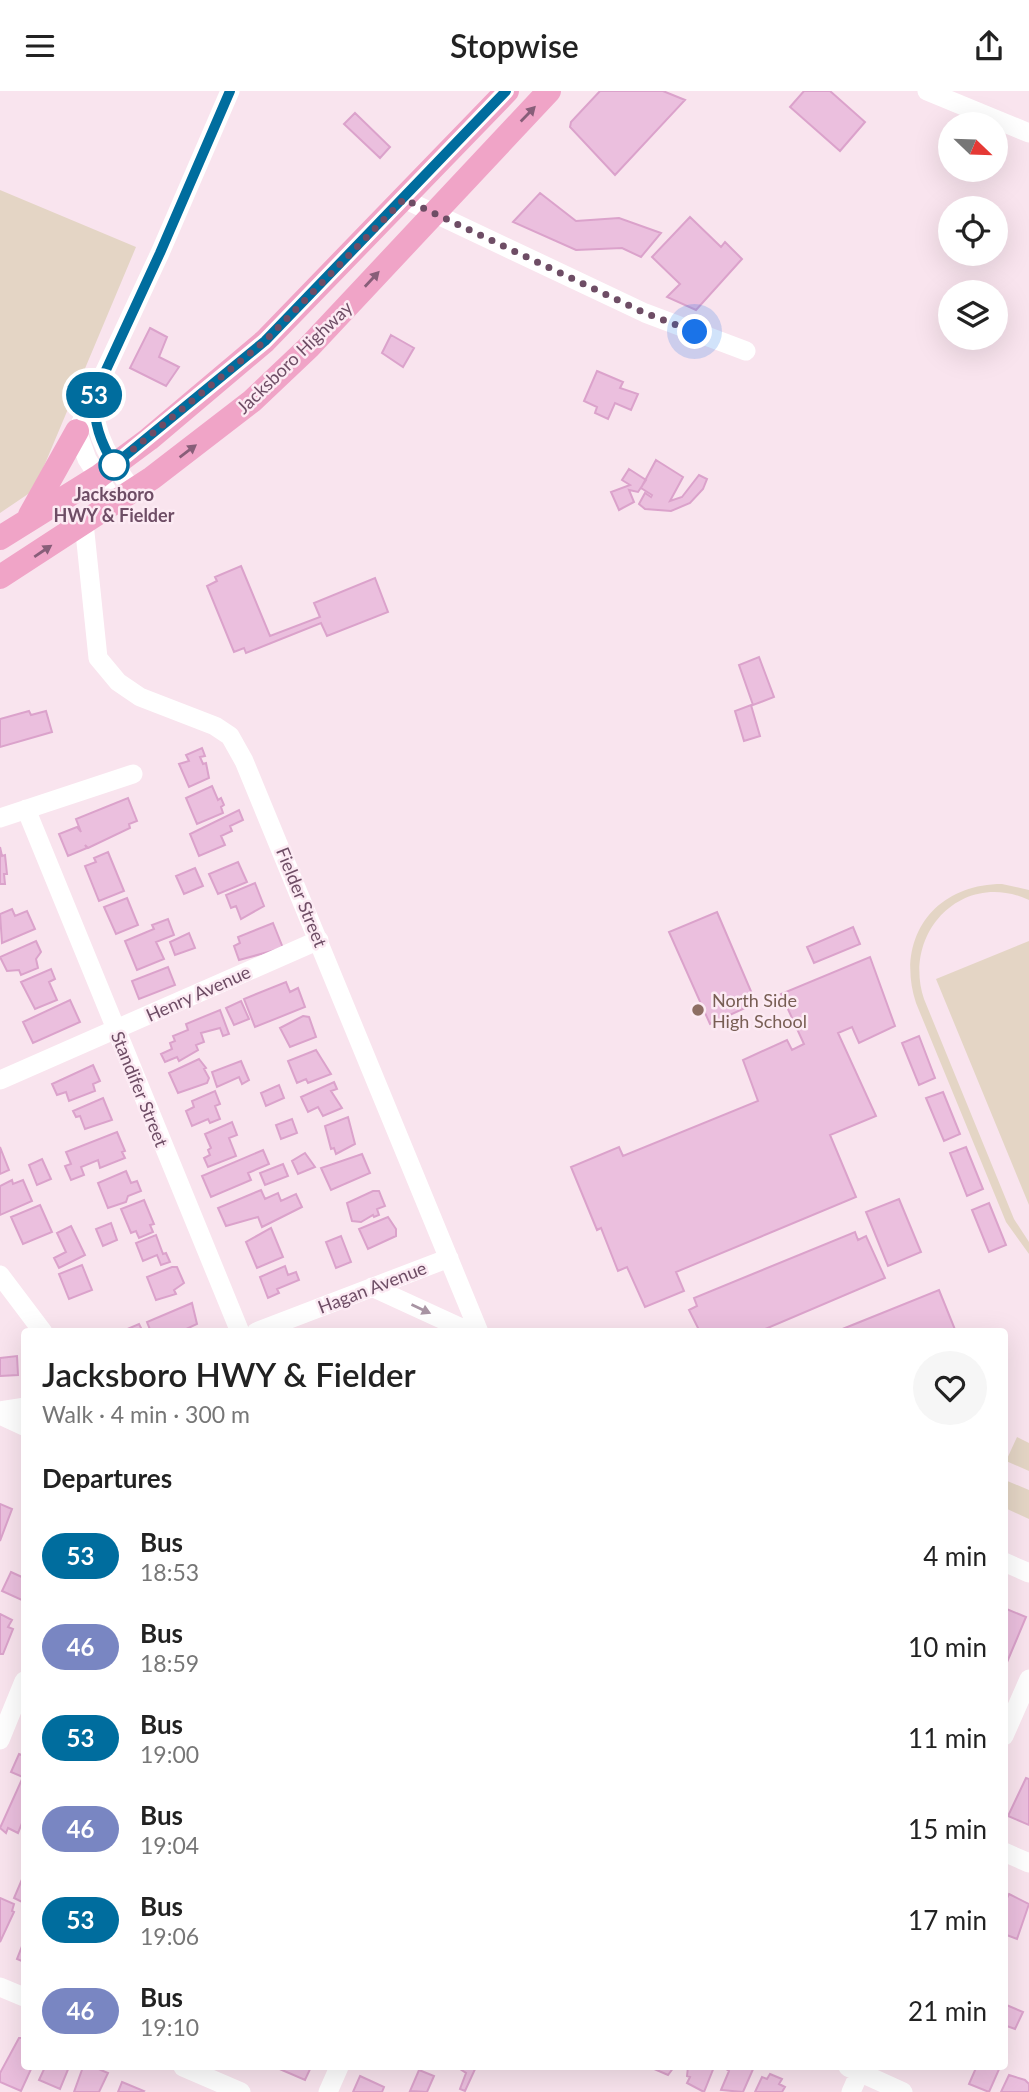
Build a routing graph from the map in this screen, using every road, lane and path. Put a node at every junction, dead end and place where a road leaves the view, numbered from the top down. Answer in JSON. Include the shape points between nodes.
{"nodes":[{"id":1,"x":230,"y":91,"type":"edge"},
{"id":2,"x":506,"y":91,"type":"edge"},
{"id":3,"x":550,"y":91,"type":"edge"},
{"id":4,"x":927,"y":91,"type":"edge"},
{"id":5,"x":1029,"y":133,"type":"edge"},
{"id":6,"x":404,"y":199,"type":"junction"},
{"id":7,"x":433,"y":212,"type":"junction"},
{"id":8,"x":746,"y":351,"type":"dead end"},
{"id":9,"x":94,"y":396,"type":"junction"},
{"id":10,"x":77,"y":431,"type":"junction"},
{"id":11,"x":106,"y":471,"type":"junction"},
{"id":12,"x":124,"y":497,"type":"junction"},
{"id":13,"x":24,"y":523,"type":"junction"},
{"id":14,"x":84,"y":523,"type":"junction"},
{"id":15,"x":0,"y":538,"type":"edge"},
{"id":16,"x":0,"y":577,"type":"edge"},
{"id":17,"x":133,"y":774,"type":"dead end"},
{"id":18,"x":26,"y":809,"type":"junction"},
{"id":19,"x":0,"y":818,"type":"edge"},
{"id":20,"x":319,"y":940,"type":"junction"},
{"id":21,"x":116,"y":1029,"type":"junction"},
{"id":22,"x":0,"y":1080,"type":"edge"},
{"id":23,"x":449,"y":1258,"type":"junction"},
{"id":24,"x":0,"y":1275,"type":"edge"},
{"id":25,"x":372,"y":1287,"type":"junction"},
{"id":26,"x":40,"y":1328,"type":"edge"},
{"id":27,"x":238,"y":1328,"type":"edge"},
{"id":28,"x":266,"y":1328,"type":"edge"},
{"id":29,"x":461,"y":1328,"type":"edge"},
{"id":30,"x":477,"y":1328,"type":"edge"},
{"id":31,"x":21,"y":1408,"type":"edge"},
{"id":32,"x":0,"y":1413,"type":"edge"},
{"id":33,"x":21,"y":1424,"type":"edge"},
{"id":34,"x":1008,"y":1564,"type":"edge"},
{"id":35,"x":1029,"y":1573,"type":"edge"},
{"id":36,"x":1029,"y":1679,"type":"edge"},
{"id":37,"x":21,"y":1688,"type":"edge"},
{"id":38,"x":13,"y":1708,"type":"edge"},
{"id":39,"x":1008,"y":1727,"type":"edge"},
{"id":40,"x":0,"y":1739,"type":"edge"},
{"id":41,"x":1008,"y":1854,"type":"edge"},
{"id":42,"x":1029,"y":1863,"type":"edge"},
{"id":43,"x":0,"y":1987,"type":"edge"},
{"id":44,"x":21,"y":1996,"type":"edge"},
{"id":45,"x":190,"y":2070,"type":"edge"},
{"id":46,"x":338,"y":2070,"type":"edge"},
{"id":47,"x":856,"y":2070,"type":"edge"},
{"id":48,"x":860,"y":2070,"type":"edge"},
{"id":49,"x":241,"y":2092,"type":"edge"},
{"id":50,"x":328,"y":2092,"type":"edge"},
{"id":51,"x":851,"y":2092,"type":"edge"},
{"id":52,"x":904,"y":2092,"type":"edge"}],
"edges":[{"from":1,"to":9,"type":"street"},
{"from":2,"to":6,"type":"main road","name":"Jacksboro Highway"},
{"from":7,"to":3,"type":"main road","name":"Jacksboro Highway","one_way":true},
{"from":4,"to":5,"type":"street"},
{"from":6,"to":7,"type":"street"},
{"from":6,"to":11,"type":"main road","name":"Jacksboro Highway","via":[[265,341]]},
{"from":7,"to":8,"type":"street","via":[[645,313]]},
{"from":12,"to":7,"type":"main road","name":"Jacksboro Highway","one_way":true,"via":[[252,401],[309,347]]},
{"from":9,"to":10,"type":"street"},
{"from":9,"to":11,"type":"street","via":[[94,420]]},
{"from":10,"to":11,"type":"street","via":[[87,459]]},
{"from":10,"to":13,"type":"main road"},
{"from":11,"to":12,"type":"street"},
{"from":11,"to":13,"type":"main road","name":"Jacksboro Highway"},
{"from":12,"to":14,"type":"main road","name":"Jacksboro Highway"},
{"from":13,"to":15,"type":"main road","name":"Jacksboro Highway"},
{"from":16,"to":14,"type":"main road","name":"Jacksboro Highway","one_way":true},
{"from":14,"to":20,"type":"street","name":"Fielder Street","via":[[98,658],[118,682],[140,697],[230,736],[258,790]]},
{"from":17,"to":18,"type":"street"},
{"from":18,"to":19,"type":"street"},
{"from":18,"to":21,"type":"street","name":"Standifer Street"},
{"from":20,"to":21,"type":"street","name":"Henry Avenue"},
{"from":20,"to":23,"type":"street","name":"Fielder Street"},
{"from":21,"to":22,"type":"street","name":"Henry Avenue"},
{"from":21,"to":27,"type":"street","name":"Standifer Street"},
{"from":23,"to":25,"type":"street","name":"Hagan Avenue"},
{"from":23,"to":30,"type":"street","name":"Fielder Street"},
{"from":24,"to":26,"type":"street"},
{"from":25,"to":28,"type":"street","name":"Hagan Avenue"},
{"from":25,"to":29,"type":"street","one_way":true},
{"from":31,"to":32,"type":"street"},
{"from":32,"to":33,"type":"street"},
{"from":34,"to":35,"type":"street"},
{"from":36,"to":39,"type":"street"},
{"from":37,"to":38,"type":"street"},
{"from":38,"to":40,"type":"street"},
{"from":41,"to":42,"type":"street"},
{"from":43,"to":44,"type":"street"},
{"from":45,"to":49,"type":"street"},
{"from":46,"to":50,"type":"street"},
{"from":47,"to":51,"type":"street"},
{"from":48,"to":52,"type":"street"}]}
